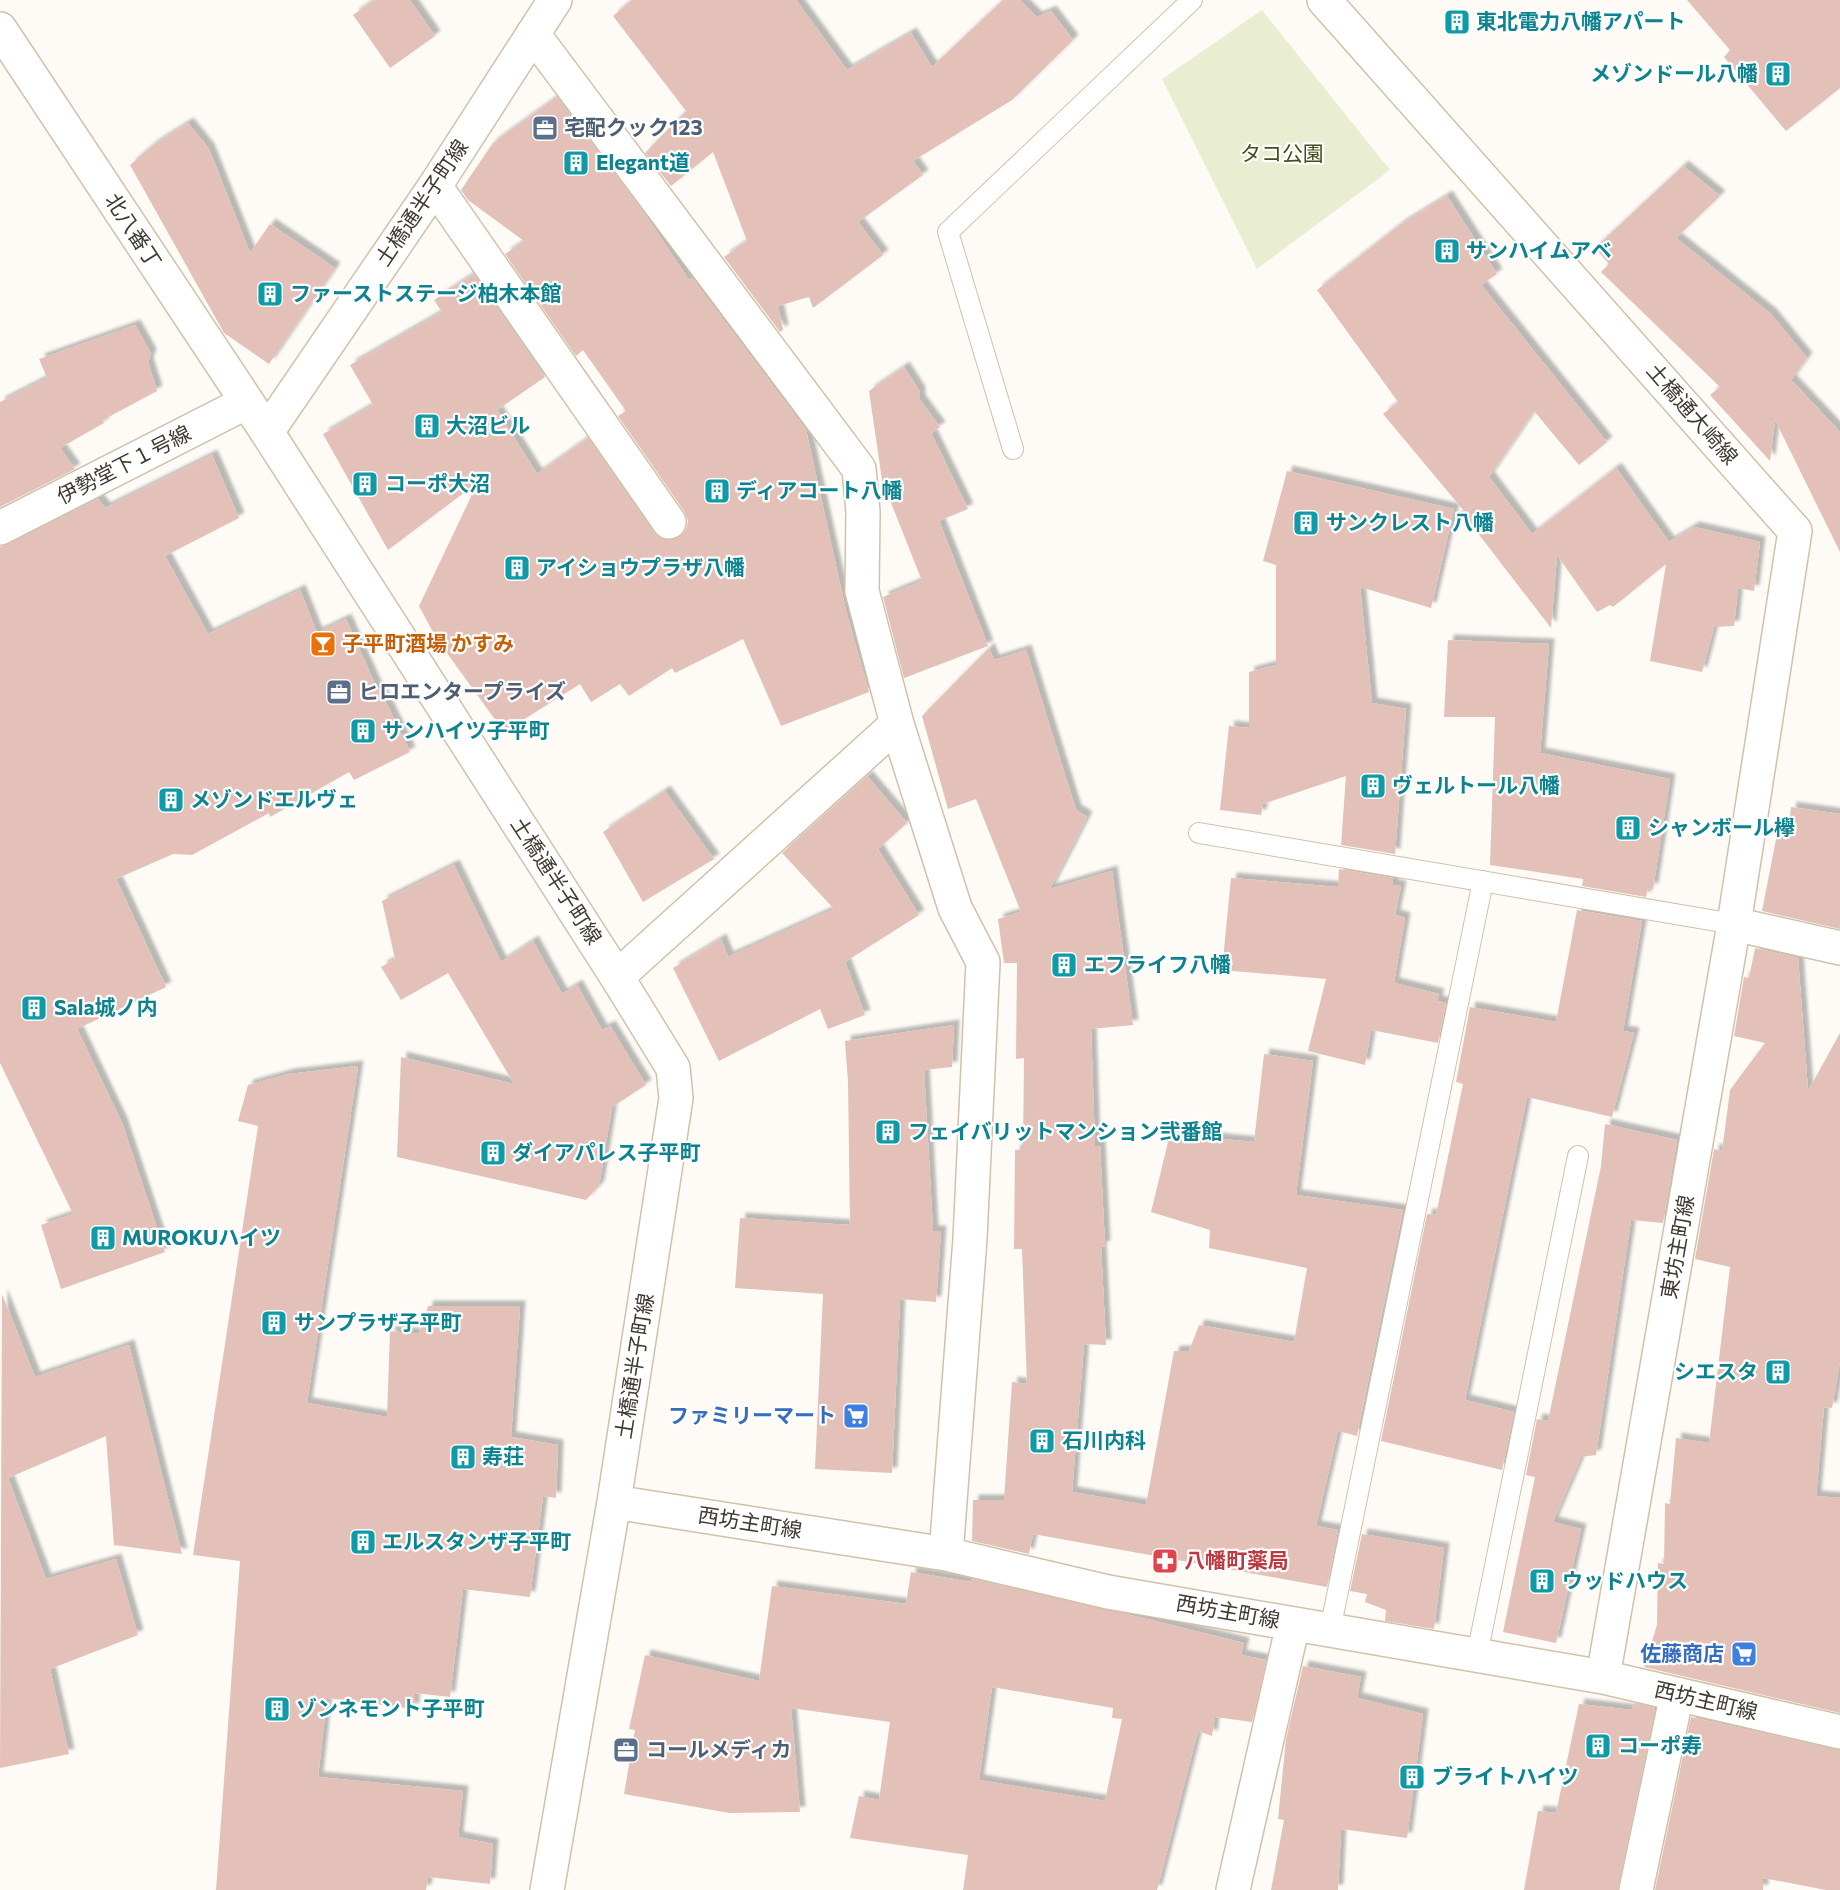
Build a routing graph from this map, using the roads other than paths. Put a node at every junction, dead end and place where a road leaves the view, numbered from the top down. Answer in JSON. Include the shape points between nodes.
{"nodes":[{"id":1,"x":555,"y":0,"type":"edge"},
{"id":2,"x":1192,"y":0,"type":"edge"},
{"id":3,"x":1324,"y":0,"type":"edge"},
{"id":4,"x":533,"y":34,"type":"junction"},
{"id":5,"x":6,"y":49,"type":"edge"},
{"id":6,"x":435,"y":186,"type":"junction"},
{"id":7,"x":247,"y":402,"type":"junction"},
{"id":8,"x":267,"y":432,"type":"junction"},
{"id":9,"x":1013,"y":449,"type":"dead end"},
{"id":10,"x":669,"y":522,"type":"dead end"},
{"id":11,"x":0,"y":528,"type":"edge"},
{"id":12,"x":897,"y":724,"type":"junction"},
{"id":13,"x":1199,"y":833,"type":"dead end"},
{"id":14,"x":1483,"y":881,"type":"junction"},
{"id":15,"x":1734,"y":924,"type":"junction"},
{"id":16,"x":1840,"y":948,"type":"edge"},
{"id":17,"x":618,"y":977,"type":"junction"},
{"id":18,"x":1578,"y":1156,"type":"dead end"},
{"id":19,"x":614,"y":1502,"type":"junction"},
{"id":20,"x":946,"y":1554,"type":"junction"},
{"id":21,"x":1293,"y":1624,"type":"junction"},
{"id":22,"x":1330,"y":1630,"type":"junction"},
{"id":23,"x":1477,"y":1655,"type":"junction"},
{"id":24,"x":1603,"y":1677,"type":"junction"},
{"id":25,"x":1677,"y":1694,"type":"junction"},
{"id":26,"x":1840,"y":1732,"type":"edge"},
{"id":27,"x":547,"y":1890,"type":"edge"},
{"id":28,"x":1233,"y":1890,"type":"edge"},
{"id":29,"x":1636,"y":1890,"type":"edge"}],
"edges":[{"from":1,"to":4,"type":"street","name":"土橋通半子町線"},
{"from":2,"to":9,"type":"lane","via":[[948,232]]},
{"from":3,"to":15,"type":"street","name":"土橋通大崎線","via":[[1795,531]]},
{"from":4,"to":6,"type":"street","name":"土橋通半子町線"},
{"from":4,"to":12,"type":"street","via":[[859,469],[862,591]]},
{"from":5,"to":7,"type":"street","name":"北八番丁"},
{"from":6,"to":8,"type":"street","name":"土橋通半子町線"},
{"from":6,"to":10,"type":"street"},
{"from":7,"to":8,"type":"street","name":"北八番丁"},
{"from":7,"to":11,"type":"street","name":"伊勢堂下１号線"},
{"from":8,"to":17,"type":"street","name":"土橋通半子町線"},
{"from":12,"to":17,"type":"street"},
{"from":12,"to":20,"type":"street","via":[[956,908],[983,962],[970,1239]]},
{"from":13,"to":14,"type":"lane"},
{"from":14,"to":15,"type":"lane"},
{"from":14,"to":22,"type":"lane"},
{"from":15,"to":16,"type":"street"},
{"from":15,"to":24,"type":"street","name":"東坊主町線"},
{"from":17,"to":19,"type":"street","name":"土橋通半子町線","via":[[673,1068],[676,1098]]},
{"from":18,"to":23,"type":"lane"},
{"from":19,"to":20,"type":"street","name":"西坊主町線"},
{"from":19,"to":27,"type":"street","name":"土橋通半子町線"},
{"from":20,"to":21,"type":"street","name":"西坊主町線","via":[[1108,1592]]},
{"from":21,"to":22,"type":"street","name":"西坊主町線"},
{"from":21,"to":28,"type":"street"},
{"from":22,"to":23,"type":"street","name":"西坊主町線"},
{"from":23,"to":24,"type":"street","name":"西坊主町線"},
{"from":24,"to":25,"type":"street","name":"西坊主町線"},
{"from":25,"to":26,"type":"street","name":"西坊主町線"},
{"from":25,"to":29,"type":"street"}]}
